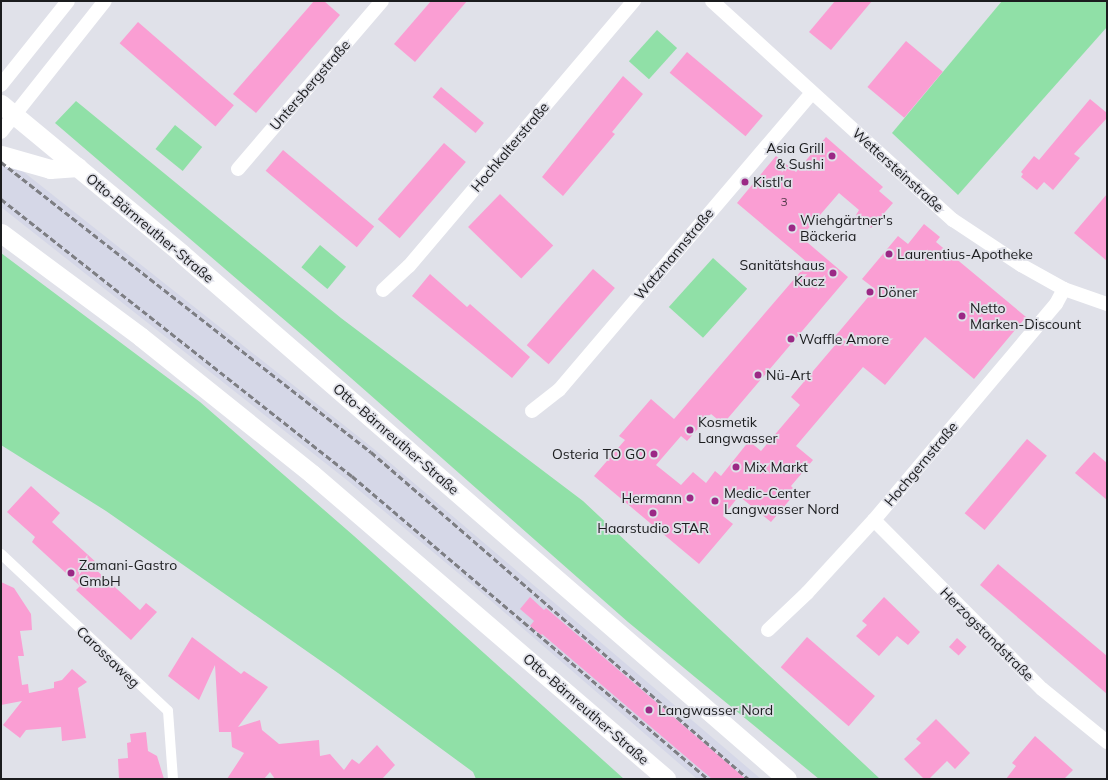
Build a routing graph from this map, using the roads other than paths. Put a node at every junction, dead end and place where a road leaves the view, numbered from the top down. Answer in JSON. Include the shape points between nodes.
{"nodes":[{"id":1,"x":68,"y":1,"type":"edge"},
{"id":2,"x":105,"y":1,"type":"edge"},
{"id":3,"x":382,"y":1,"type":"edge"},
{"id":4,"x":634,"y":1,"type":"edge"},
{"id":5,"x":712,"y":1,"type":"edge"},
{"id":6,"x":1,"y":85,"type":"edge"},
{"id":7,"x":812,"y":93,"type":"junction"},
{"id":8,"x":8,"y":109,"type":"edge"},
{"id":9,"x":1,"y":132,"type":"edge"},
{"id":10,"x":5,"y":156,"type":"edge"},
{"id":11,"x":78,"y":167,"type":"junction"},
{"id":12,"x":238,"y":169,"type":"dead end"},
{"id":13,"x":1,"y":233,"type":"edge"},
{"id":14,"x":1064,"y":289,"type":"junction"},
{"id":15,"x":383,"y":290,"type":"dead end"},
{"id":16,"x":1107,"y":304,"type":"edge"},
{"id":17,"x":532,"y":411,"type":"dead end"},
{"id":18,"x":874,"y":520,"type":"junction"},
{"id":19,"x":1,"y":554,"type":"edge"},
{"id":20,"x":768,"y":630,"type":"dead end"},
{"id":21,"x":1107,"y":742,"type":"edge"},
{"id":22,"x":173,"y":779,"type":"edge"},
{"id":23,"x":666,"y":779,"type":"edge"},
{"id":24,"x":787,"y":779,"type":"edge"}],
"edges":[{"from":1,"to":6,"type":"street"},
{"from":2,"to":8,"type":"street"},
{"from":3,"to":12,"type":"street","name":"Untersbergstraße"},
{"from":4,"to":15,"type":"street","name":"Hochkalterstraße","via":[[409,266]]},
{"from":5,"to":7,"type":"street","name":"Wettersteinstraße"},
{"from":7,"to":14,"type":"street","name":"Wettersteinstraße","via":[[954,220],[1021,265]]},
{"from":7,"to":17,"type":"street","name":"Watzmannstraße","via":[[559,390]]},
{"from":8,"to":9,"type":"street"},
{"from":8,"to":11,"type":"main road","name":"Otto-Bärnreuther-Straße"},
{"from":10,"to":11,"type":"main road","via":[[50,169]]},
{"from":11,"to":24,"type":"main road","name":"Otto-Bärnreuther-Straße"},
{"from":13,"to":23,"type":"main road","name":"Otto-Bärnreuther-Straße","via":[[158,350],[318,478]]},
{"from":14,"to":16,"type":"street","name":"Wettersteinstraße"},
{"from":14,"to":18,"type":"street","name":"Hochgernstraße","via":[[1056,304]]},
{"from":18,"to":20,"type":"street","name":"Hochgernstraße","via":[[807,593]]},
{"from":18,"to":21,"type":"street","name":"Herzogstandstraße","via":[[1042,689]]},
{"from":19,"to":22,"type":"street","name":"Carossaweg","via":[[168,711]]}]}
